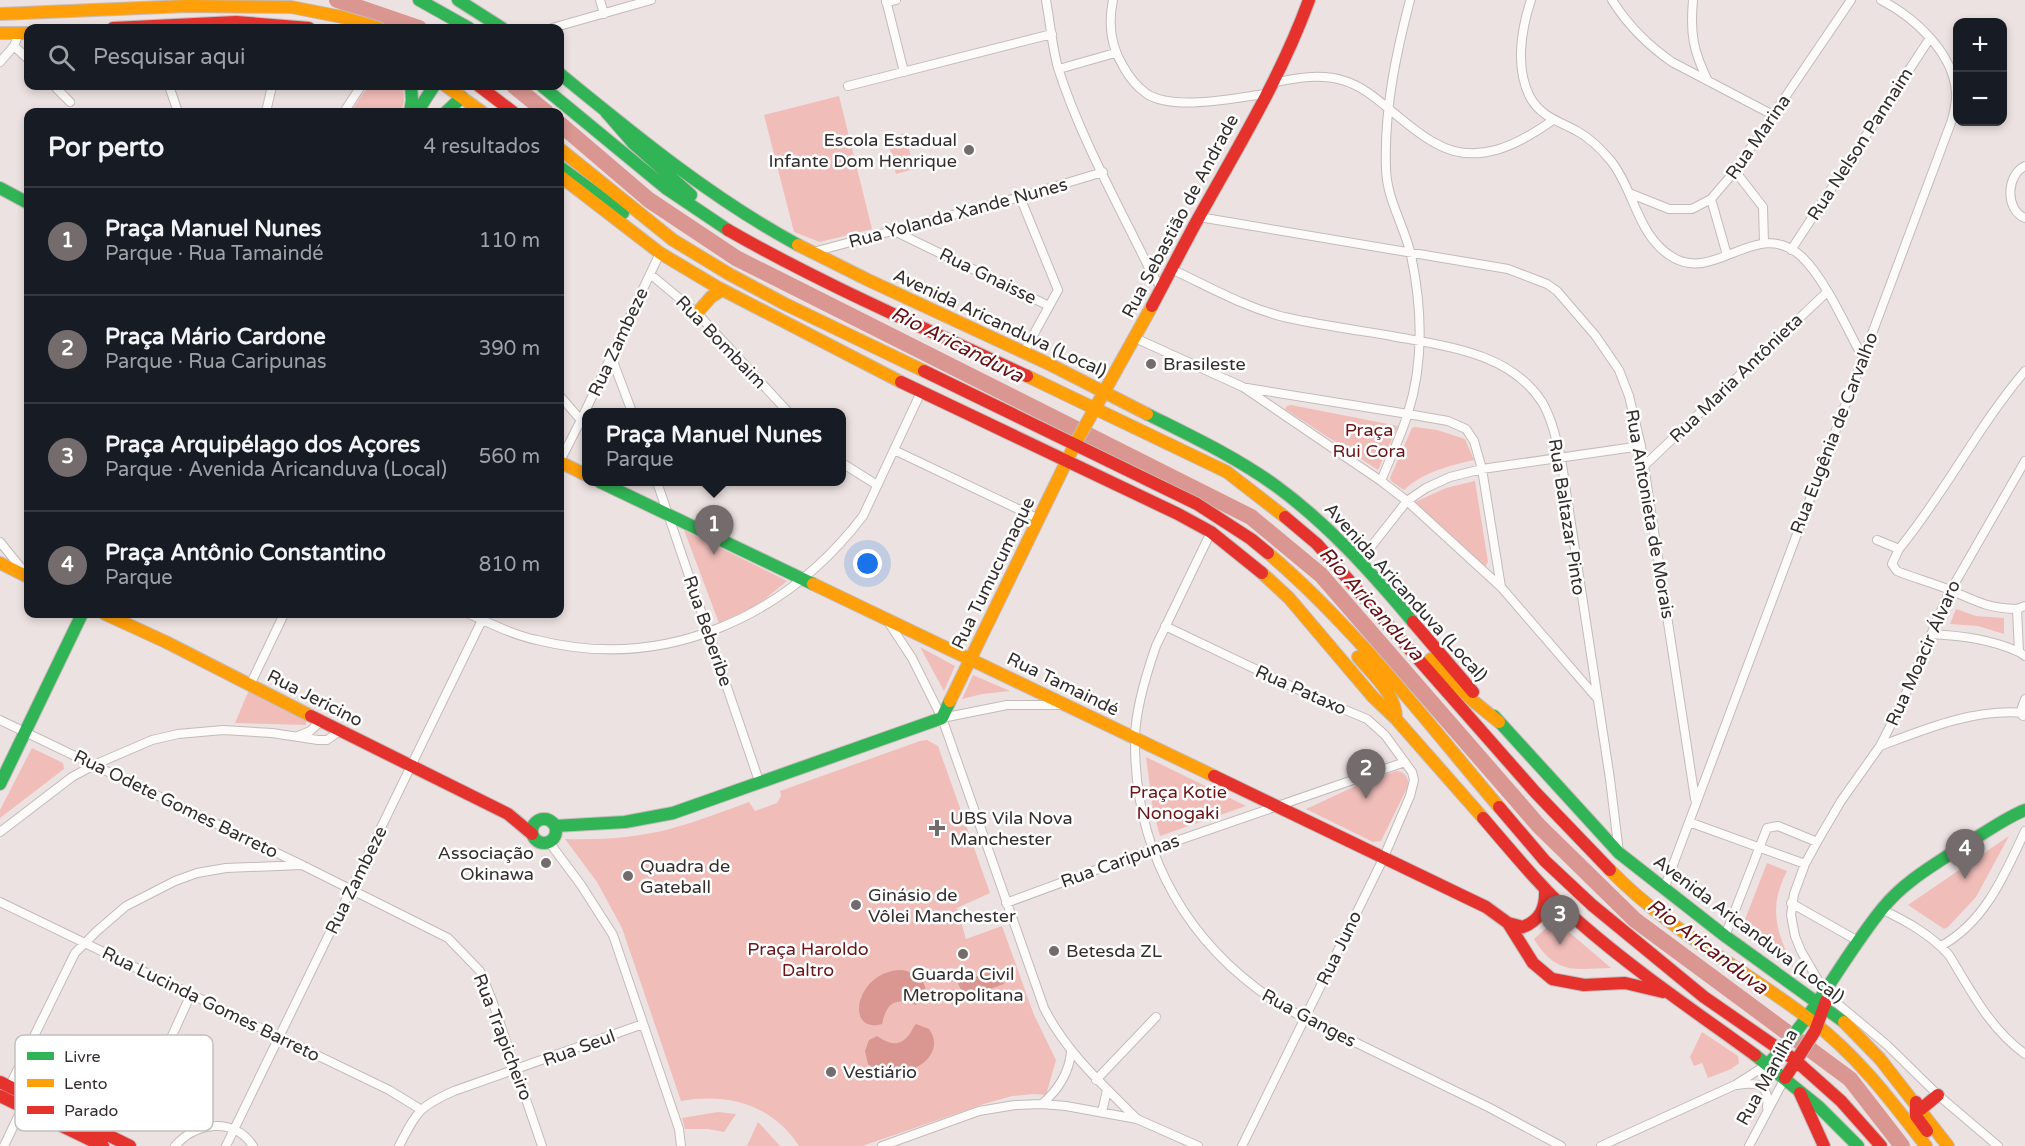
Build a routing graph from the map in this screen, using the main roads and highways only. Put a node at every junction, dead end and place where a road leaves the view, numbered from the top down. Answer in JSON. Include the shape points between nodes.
{"nodes":[{"id":1,"x":419,"y":0,"type":"edge"},
{"id":2,"x":458,"y":0,"type":"edge"},
{"id":3,"x":1309,"y":0,"type":"edge"},
{"id":4,"x":475,"y":6,"type":"edge"},
{"id":5,"x":0,"y":14,"type":"edge"},
{"id":6,"x":223,"y":24,"type":"edge"},
{"id":7,"x":259,"y":24,"type":"edge"},
{"id":8,"x":366,"y":24,"type":"edge"},
{"id":9,"x":462,"y":24,"type":"edge"},
{"id":10,"x":497,"y":24,"type":"edge"},
{"id":11,"x":0,"y":33,"type":"edge"},
{"id":12,"x":24,"y":33,"type":"edge"},
{"id":13,"x":564,"y":77,"type":"edge"},
{"id":14,"x":411,"y":90,"type":"edge"},
{"id":15,"x":431,"y":90,"type":"edge"},
{"id":16,"x":451,"y":90,"type":"edge"},
{"id":17,"x":484,"y":90,"type":"edge"},
{"id":18,"x":547,"y":90,"type":"edge"},
{"id":19,"x":462,"y":98,"type":"junction"},
{"id":20,"x":411,"y":108,"type":"edge"},
{"id":21,"x":420,"y":108,"type":"edge"},
{"id":22,"x":451,"y":108,"type":"edge"},
{"id":23,"x":476,"y":108,"type":"edge"},
{"id":24,"x":508,"y":108,"type":"edge"},
{"id":25,"x":606,"y":112,"type":"junction"},
{"id":26,"x":564,"y":152,"type":"edge"},
{"id":27,"x":564,"y":170,"type":"edge"},
{"id":28,"x":564,"y":178,"type":"edge"},
{"id":29,"x":0,"y":188,"type":"edge"},
{"id":30,"x":24,"y":200,"type":"edge"},
{"id":31,"x":673,"y":240,"type":"junction"},
{"id":32,"x":773,"y":256,"type":"junction"},
{"id":33,"x":722,"y":290,"type":"junction"},
{"id":34,"x":698,"y":313,"type":"road end"},
{"id":35,"x":1103,"y":392,"type":"junction"},
{"id":36,"x":1092,"y":412,"type":"junction"},
{"id":37,"x":1077,"y":440,"type":"junction"},
{"id":38,"x":1067,"y":461,"type":"junction"},
{"id":39,"x":564,"y":464,"type":"edge"},
{"id":40,"x":582,"y":473,"type":"edge"},
{"id":41,"x":608,"y":486,"type":"edge"},
{"id":42,"x":0,"y":563,"type":"edge"},
{"id":43,"x":24,"y":575,"type":"edge"},
{"id":44,"x":1307,"y":590,"type":"junction"},
{"id":45,"x":80,"y":618,"type":"edge"},
{"id":46,"x":113,"y":618,"type":"edge"},
{"id":47,"x":1392,"y":627,"type":"junction"},
{"id":48,"x":971,"y":659,"type":"junction"},
{"id":49,"x":1396,"y":719,"type":"junction"},
{"id":50,"x":1499,"y":722,"type":"junction"},
{"id":51,"x":0,"y":784,"type":"edge"},
{"id":52,"x":2025,"y":810,"type":"edge"},
{"id":53,"x":508,"y":814,"type":"junction"},
{"id":54,"x":538,"y":820,"type":"junction"},
{"id":55,"x":555,"y":826,"type":"junction"},
{"id":56,"x":532,"y":834,"type":"junction"},
{"id":57,"x":1545,"y":890,"type":"junction"},
{"id":58,"x":1508,"y":923,"type":"junction"},
{"id":59,"x":1670,"y":994,"type":"junction"},
{"id":60,"x":1823,"y":1001,"type":"junction"},
{"id":61,"x":1809,"y":1027,"type":"junction"},
{"id":62,"x":1787,"y":1047,"type":"junction"},
{"id":63,"x":1798,"y":1055,"type":"junction"},
{"id":64,"x":1768,"y":1064,"type":"junction"},
{"id":65,"x":1785,"y":1078,"type":"junction"},
{"id":66,"x":1798,"y":1089,"type":"junction"},
{"id":67,"x":1938,"y":1095,"type":"road end"},
{"id":68,"x":1918,"y":1106,"type":"junction"},
{"id":69,"x":85,"y":1131,"type":"edge"},
{"id":70,"x":105,"y":1141,"type":"edge"},
{"id":71,"x":130,"y":1146,"type":"edge"},
{"id":72,"x":1824,"y":1146,"type":"edge"},
{"id":73,"x":1858,"y":1146,"type":"edge"},
{"id":74,"x":1881,"y":1146,"type":"edge"},
{"id":75,"x":1926,"y":1146,"type":"edge"},
{"id":76,"x":1937,"y":1146,"type":"edge"},
{"id":77,"x":1948,"y":1146,"type":"edge"}],
"edges":[{"from":1,"to":9,"type":"main road"},
{"from":2,"to":4,"type":"main road"},
{"from":3,"to":35,"type":"main road","name":"Rua Sebastião de Andrade","via":[[1293,43],[1236,153]]},
{"from":4,"to":10,"type":"main road"},
{"from":5,"to":8,"type":"main road","via":[[291,6]]},
{"from":6,"to":7,"type":"main road"},
{"from":11,"to":12,"type":"main road"},
{"from":13,"to":25,"type":"main road","name":"Avenida Aricanduva (Local)"},
{"from":14,"to":20,"type":"main road"},
{"from":15,"to":21,"type":"main road"},
{"from":16,"to":19,"type":"main road"},
{"from":17,"to":24,"type":"main road"},
{"from":18,"to":32,"type":"main road","via":[[667,189]]},
{"from":19,"to":22,"type":"main road"},
{"from":19,"to":23,"type":"main road"},
{"from":25,"to":32,"type":"main road","via":[[663,172]]},
{"from":25,"to":35,"type":"main road","name":"Avenida Aricanduva (Local)","via":[[722,200],[775,232]]},
{"from":26,"to":31,"type":"main road"},
{"from":27,"to":31,"type":"main road","via":[[631,219]]},
{"from":28,"to":33,"type":"main road","via":[[660,254]]},
{"from":29,"to":30,"type":"main road"},
{"from":31,"to":37,"type":"main road","via":[[785,304]]},
{"from":32,"to":36,"type":"main road"},
{"from":33,"to":34,"type":"main road"},
{"from":33,"to":38,"type":"main road","via":[[921,392]]},
{"from":35,"to":36,"type":"main road","name":"Rua Sebastião de Andrade"},
{"from":35,"to":50,"type":"main road","name":"Avenida Aricanduva (Local)","via":[[1233,458],[1312,514]]},
{"from":36,"to":37,"type":"main road","name":"Rua Sebastião de Andrade"},
{"from":36,"to":47,"type":"main road","via":[[1227,472],[1317,544]]},
{"from":37,"to":38,"type":"main road","name":"Rua Tumucumaque"},
{"from":37,"to":44,"type":"main road","via":[[1233,525],[1274,557]]},
{"from":38,"to":48,"type":"main road","name":"Rua Tumucumaque"},
{"from":38,"to":49,"type":"main road","via":[[1178,514],[1254,565],[1289,598]]},
{"from":39,"to":40,"type":"main road"},
{"from":41,"to":48,"type":"main road","name":"Rua Tamaindé"},
{"from":42,"to":43,"type":"main road"},
{"from":44,"to":49,"type":"main road","via":[[1393,700]]},
{"from":44,"to":62,"type":"main road","via":[[1366,651],[1545,861],[1592,906],[1704,997]]},
{"from":45,"to":51,"type":"main road"},
{"from":46,"to":53,"type":"main road","name":"Rua Jericino"},
{"from":47,"to":50,"type":"main road"},
{"from":47,"to":61,"type":"main road","via":[[1536,793],[1616,875],[1657,912]]},
{"from":48,"to":55,"type":"main road","name":"Rua Tumucumaque","via":[[942,717],[673,813],[643,820]]},
{"from":48,"to":58,"type":"main road","name":"Rua Tamaindé","via":[[1486,907]]},
{"from":49,"to":57,"type":"main road"},
{"from":50,"to":60,"type":"main road","name":"Avenida Aricanduva (Local)","via":[[1619,852],[1725,936]]},
{"from":52,"to":60,"type":"main road","via":[[1898,892],[1858,941]]},
{"from":53,"to":54,"type":"main road","name":"Rua Jericino"},
{"from":53,"to":56,"type":"main road","name":"Rua Jericino"},
{"from":54,"to":55,"type":"main road","via":[[550,820]]},
{"from":54,"to":56,"type":"main road","via":[[532,826]]},
{"from":55,"to":56,"type":"main road","via":[[549,842],[540,843]]},
{"from":57,"to":58,"type":"main road","via":[[1544,910],[1538,918],[1523,927]]},
{"from":57,"to":59,"type":"main road"},
{"from":58,"to":59,"type":"main road","via":[[1533,963],[1552,979],[1584,986],[1624,983]]},
{"from":59,"to":64,"type":"main road"},
{"from":60,"to":61,"type":"main road"},
{"from":60,"to":68,"type":"main road","name":"Avenida Aricanduva (Local)","via":[[1880,1059]]},
{"from":61,"to":62,"type":"main road"},
{"from":61,"to":63,"type":"main road","name":"Rua Manilha"},
{"from":61,"to":75,"type":"main road","via":[[1876,1081]]},
{"from":62,"to":63,"type":"main road"},
{"from":62,"to":64,"type":"main road"},
{"from":63,"to":65,"type":"main road","name":"Rua Manilha"},
{"from":63,"to":74,"type":"main road"},
{"from":64,"to":65,"type":"main road"},
{"from":65,"to":66,"type":"main road"},
{"from":66,"to":72,"type":"main road"},
{"from":66,"to":73,"type":"main road"},
{"from":67,"to":68,"type":"main road"},
{"from":68,"to":76,"type":"main road","via":[[1916,1116]]},
{"from":68,"to":77,"type":"main road","name":"Avenida Aricanduva (Local)"},
{"from":69,"to":70,"type":"main road"},
{"from":70,"to":71,"type":"main road"}]}
